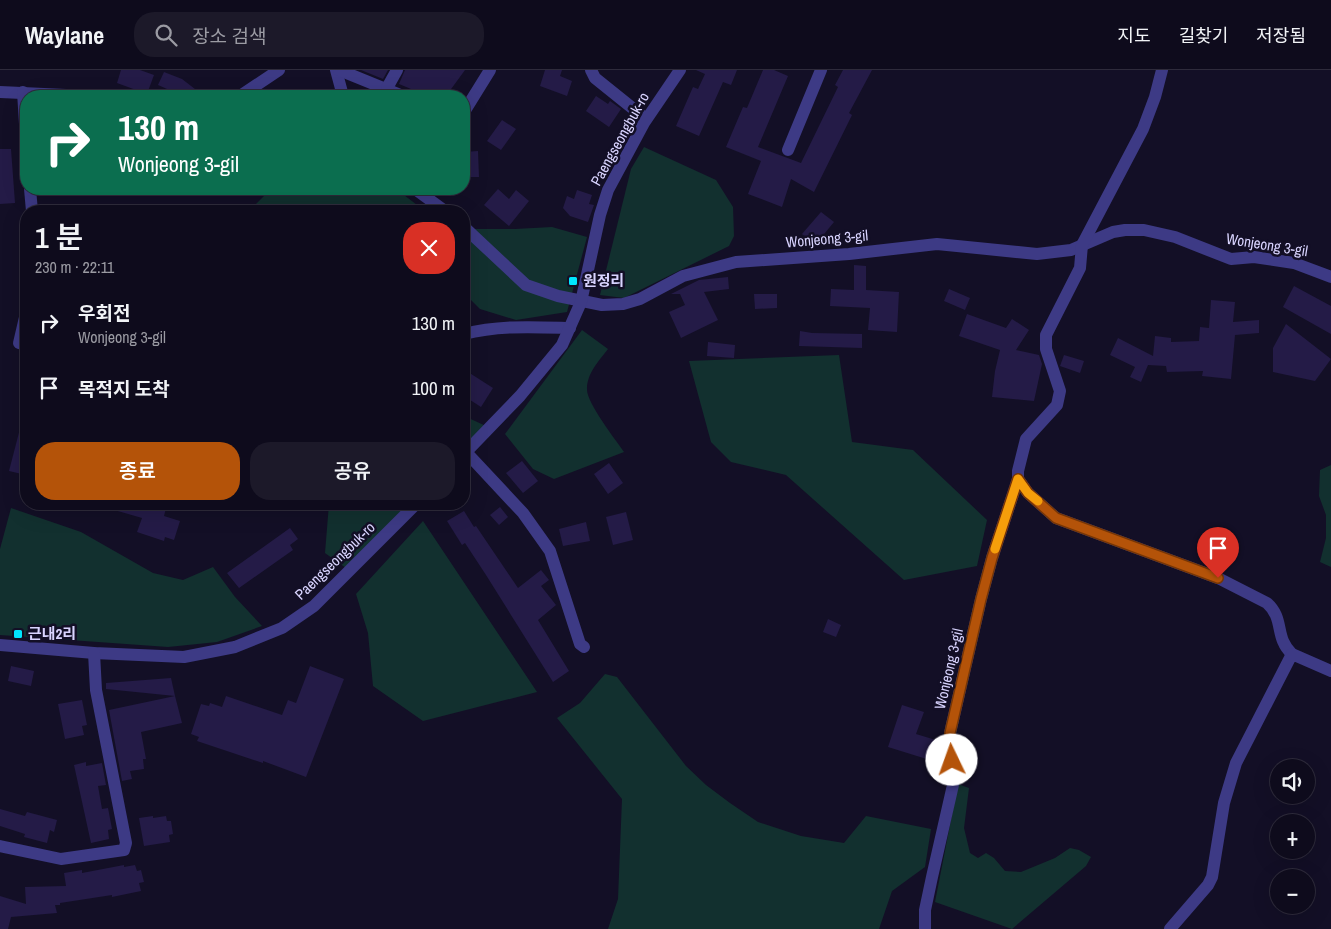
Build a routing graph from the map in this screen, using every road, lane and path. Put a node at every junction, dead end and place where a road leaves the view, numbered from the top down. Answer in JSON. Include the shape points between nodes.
{"nodes":[{"id":1,"x":279,"y":70,"type":"edge"},
{"id":2,"x":337,"y":70,"type":"edge"},
{"id":3,"x":397,"y":70,"type":"edge"},
{"id":4,"x":490,"y":70,"type":"edge"},
{"id":5,"x":591,"y":70,"type":"edge"},
{"id":6,"x":680,"y":70,"type":"edge"},
{"id":7,"x":821,"y":70,"type":"edge"},
{"id":8,"x":1162,"y":70,"type":"edge"},
{"id":9,"x":387,"y":88,"type":"junction"},
{"id":10,"x":249,"y":90,"type":"edge"},
{"id":11,"x":341,"y":90,"type":"edge"},
{"id":12,"x":391,"y":90,"type":"edge"},
{"id":13,"x":0,"y":92,"type":"edge"},
{"id":14,"x":20,"y":92,"type":"edge"},
{"id":15,"x":470,"y":102,"type":"edge"},
{"id":16,"x":646,"y":119,"type":"junction"},
{"id":17,"x":788,"y":150,"type":"dead end"},
{"id":18,"x":423,"y":195,"type":"edge"},
{"id":19,"x":437,"y":205,"type":"edge"},
{"id":20,"x":470,"y":233,"type":"edge"},
{"id":21,"x":1082,"y":245,"type":"junction"},
{"id":22,"x":1331,"y":277,"type":"edge"},
{"id":23,"x":581,"y":302,"type":"junction"},
{"id":24,"x":570,"y":328,"type":"junction"},
{"id":25,"x":470,"y":333,"type":"edge"},
{"id":26,"x":470,"y":448,"type":"edge"},
{"id":27,"x":470,"y":458,"type":"edge"},
{"id":28,"x":1018,"y":479,"type":"junction"},
{"id":29,"x":410,"y":510,"type":"edge"},
{"id":30,"x":0,"y":645,"type":"edge"},
{"id":31,"x":584,"y":647,"type":"dead end"},
{"id":32,"x":94,"y":653,"type":"junction"},
{"id":33,"x":1292,"y":654,"type":"junction"},
{"id":34,"x":1331,"y":671,"type":"edge"},
{"id":35,"x":0,"y":846,"type":"edge"},
{"id":36,"x":925,"y":929,"type":"edge"},
{"id":37,"x":1170,"y":929,"type":"edge"}],
"edges":[{"from":1,"to":10,"type":"street"},
{"from":2,"to":9,"type":"street"},
{"from":2,"to":11,"type":"street"},
{"from":3,"to":9,"type":"street"},
{"from":4,"to":15,"type":"street"},
{"from":5,"to":16,"type":"street","via":[[595,78]]},
{"from":6,"to":16,"type":"street","name":"Paengseongbuk-ro"},
{"from":7,"to":17,"type":"street"},
{"from":8,"to":21,"type":"street","name":"Wonjeong 3-gil","via":[[1143,129]]},
{"from":9,"to":12,"type":"street"},
{"from":13,"to":14,"type":"street"},
{"from":16,"to":23,"type":"street","name":"Paengseongbuk-ro","via":[[608,190]]},
{"from":18,"to":19,"type":"street"},
{"from":20,"to":23,"type":"street","name":"Wonjeong 3-gil","via":[[526,285]]},
{"from":21,"to":22,"type":"street","name":"Wonjeong 3-gil","via":[[1113,232],[1144,230],[1175,237],[1231,259],[1254,257],[1294,263]]},
{"from":21,"to":23,"type":"street","name":"Wonjeong 3-gil","via":[[1070,250],[1037,254],[937,244],[736,262],[683,276],[640,300],[602,305]]},
{"from":21,"to":28,"type":"street","name":"Wonjeong 3-gil","via":[[1080,268],[1046,335],[1046,349],[1060,391],[1057,406],[1026,439]]},
{"from":23,"to":24,"type":"street","name":"Paengseongbuk-ro"},
{"from":24,"to":25,"type":"street","via":[[527,327]]},
{"from":24,"to":26,"type":"street","name":"Paengseongbuk-ro","via":[[562,345],[520,396]]},
{"from":27,"to":31,"type":"street","via":[[524,512],[550,551],[580,644]]},
{"from":28,"to":33,"type":"street","via":[[1028,493],[1056,518],[1209,574],[1267,603],[1278,620],[1281,640]]},
{"from":28,"to":36,"type":"street","name":"Wonjeong 3-gil","via":[[990,566],[950,733],[953,785],[925,910]]},
{"from":29,"to":32,"type":"street","name":"Paengseongbuk-ro","via":[[314,606],[282,628],[235,647],[184,657]]},
{"from":30,"to":32,"type":"street","name":"Paengseongbuk-ro"},
{"from":32,"to":35,"type":"street","via":[[96,690],[126,843],[124,850],[61,859]]},
{"from":33,"to":34,"type":"street"},
{"from":33,"to":37,"type":"street","via":[[1233,771],[1224,803],[1212,877]]}]}
